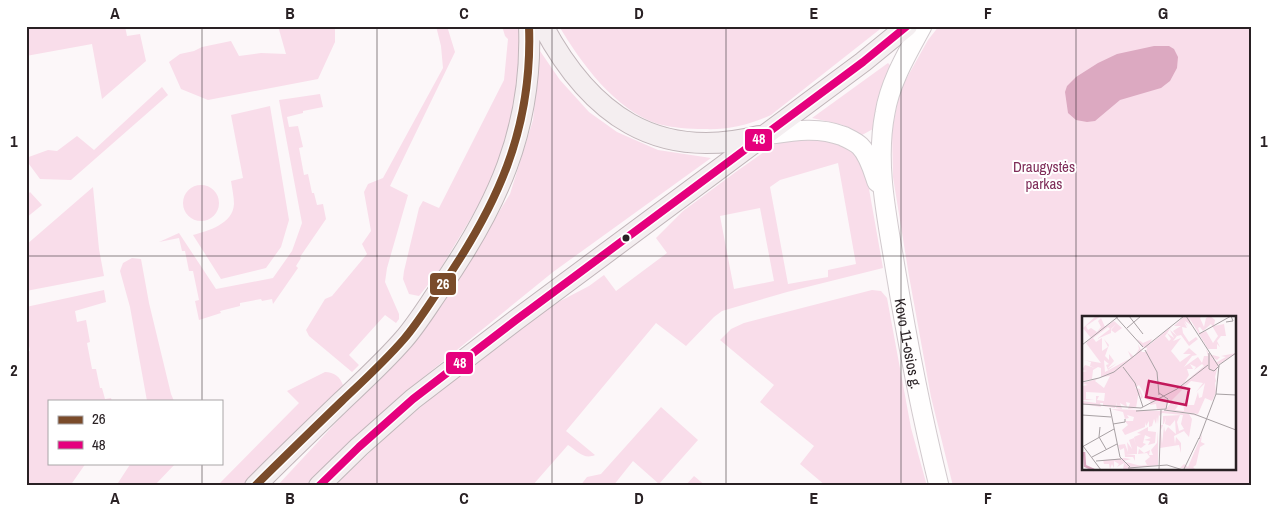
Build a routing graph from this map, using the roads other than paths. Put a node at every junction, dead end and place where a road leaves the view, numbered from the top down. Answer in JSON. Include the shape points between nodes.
{"nodes":[{"id":1,"x":528,"y":26,"type":"edge"},
{"id":2,"x":543,"y":26,"type":"edge"},
{"id":3,"x":908,"y":26,"type":"edge"},
{"id":4,"x":922,"y":26,"type":"edge"},
{"id":5,"x":766,"y":134,"type":"junction"},
{"id":6,"x":884,"y":199,"type":"junction"},
{"id":7,"x":255,"y":486,"type":"edge"},
{"id":8,"x":320,"y":486,"type":"edge"},
{"id":9,"x":939,"y":486,"type":"edge"}],
"edges":[{"from":1,"to":7,"type":"main road","via":[[528,70],[520,129],[505,173],[479,228],[403,340]]},
{"from":2,"to":5,"type":"main road","via":[[571,73],[588,92],[612,114],[639,129],[670,139],[698,143],[724,143]]},
{"from":3,"to":5,"type":"main road"},
{"from":4,"to":6,"type":"main road","name":"Kovo 11-osios g.","via":[[894,82],[884,114],[881,150]]},
{"from":5,"to":6,"type":"main road","name":"Kovo 11-osios g.","via":[[818,130],[850,139],[868,158]]},
{"from":5,"to":8,"type":"main road","via":[[413,399],[358,447]]},
{"from":6,"to":9,"type":"main road","name":"Kovo 11-osios g.","via":[[913,372]]}]}
